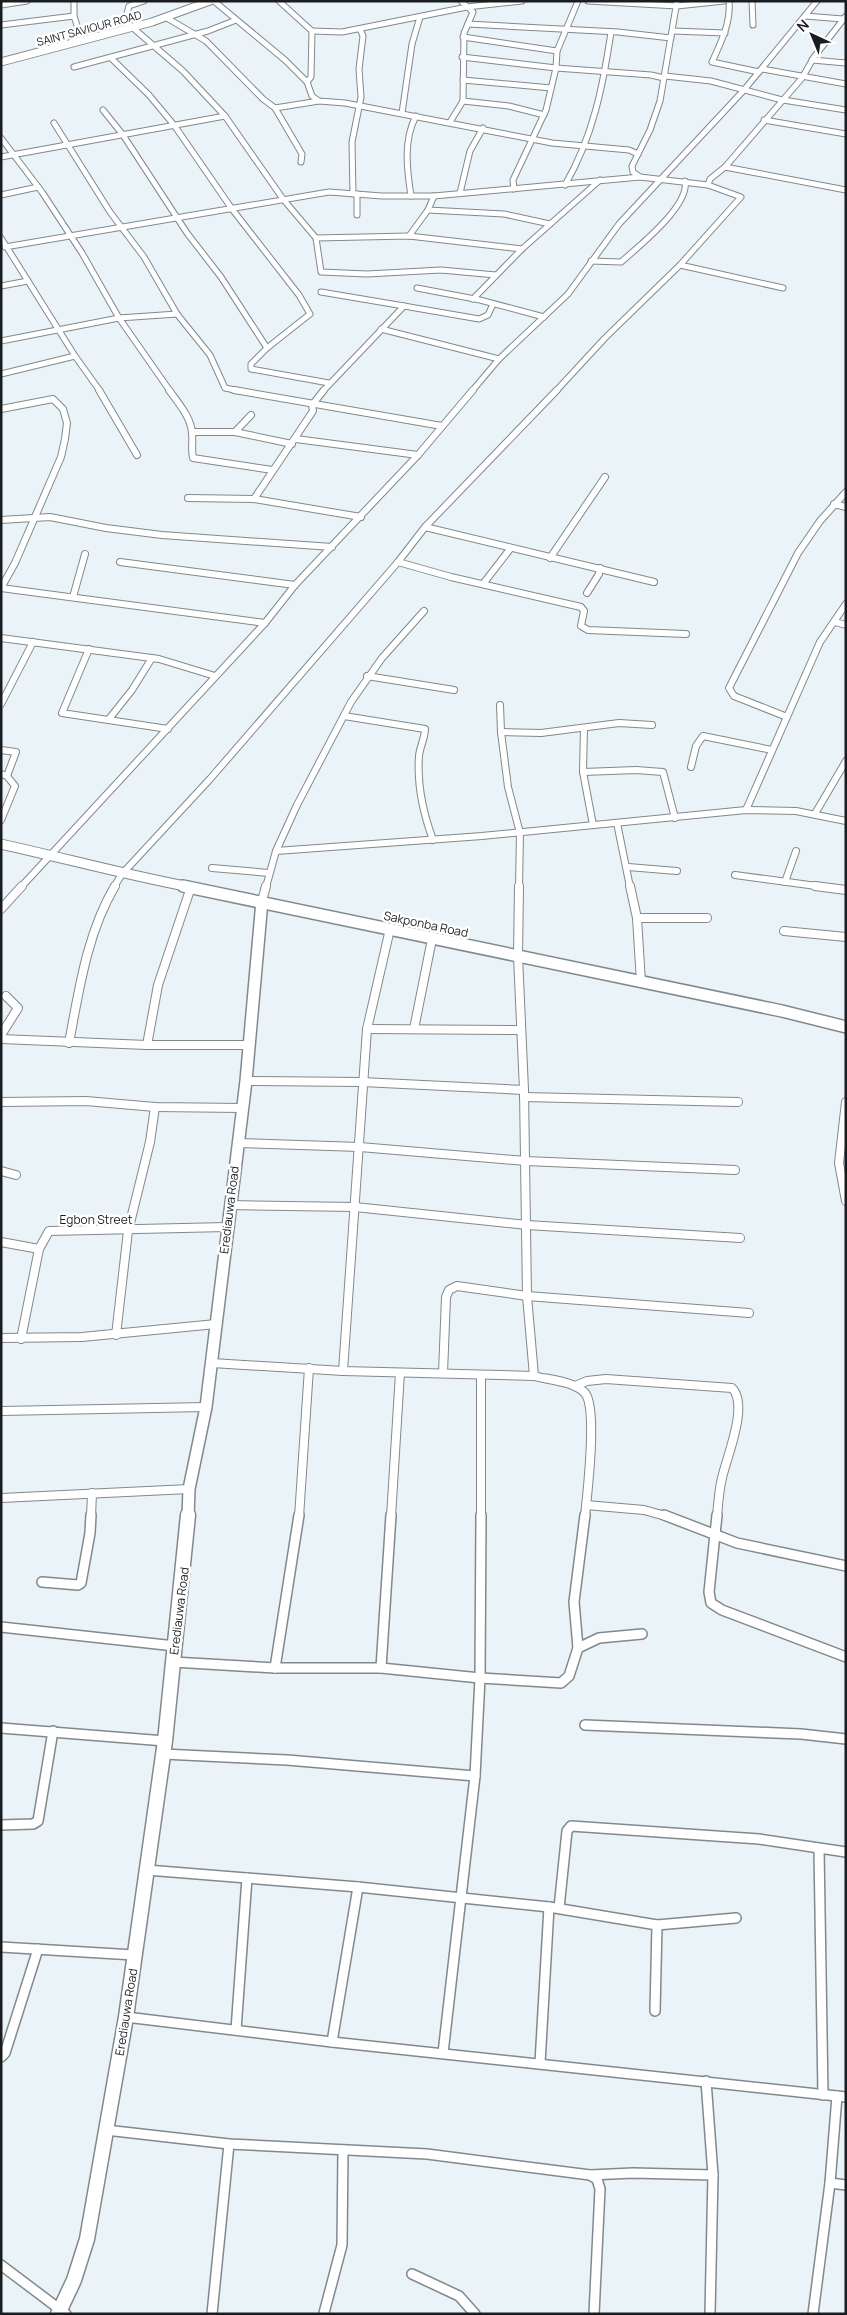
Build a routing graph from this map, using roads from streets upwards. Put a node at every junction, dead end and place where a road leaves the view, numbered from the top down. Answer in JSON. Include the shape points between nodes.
{"nodes":[{"id":1,"x":27,"y":1,"type":"edge"},
{"id":2,"x":74,"y":1,"type":"edge"},
{"id":3,"x":126,"y":1,"type":"edge"},
{"id":4,"x":144,"y":1,"type":"edge"},
{"id":5,"x":210,"y":1,"type":"edge"},
{"id":6,"x":214,"y":1,"type":"edge"},
{"id":7,"x":279,"y":1,"type":"edge"},
{"id":8,"x":461,"y":1,"type":"edge"},
{"id":9,"x":522,"y":1,"type":"edge"},
{"id":10,"x":578,"y":1,"type":"edge"},
{"id":11,"x":588,"y":1,"type":"edge"},
{"id":12,"x":724,"y":1,"type":"edge"},
{"id":13,"x":729,"y":1,"type":"edge"},
{"id":14,"x":752,"y":1,"type":"edge"},
{"id":15,"x":817,"y":1,"type":"edge"},
{"id":16,"x":23,"y":2,"type":"edge"},
{"id":17,"x":621,"y":3,"type":"edge"},
{"id":18,"x":677,"y":4,"type":"edge"},
{"id":19,"x":1,"y":5,"type":"edge"},
{"id":20,"x":129,"y":6,"type":"junction"},
{"id":21,"x":467,"y":7,"type":"junction"},
{"id":22,"x":74,"y":16,"type":"junction"},
{"id":23,"x":805,"y":16,"type":"junction"},
{"id":24,"x":420,"y":17,"type":"junction"},
{"id":25,"x":844,"y":17,"type":"edge"},
{"id":26,"x":167,"y":18,"type":"junction"},
{"id":27,"x":236,"y":20,"type":"junction"},
{"id":28,"x":468,"y":24,"type":"junction"},
{"id":29,"x":1,"y":25,"type":"edge"},
{"id":30,"x":753,"y":25,"type":"dead end"},
{"id":31,"x":132,"y":28,"type":"junction"},
{"id":32,"x":360,"y":29,"type":"junction"},
{"id":33,"x":566,"y":30,"type":"junction"},
{"id":34,"x":312,"y":31,"type":"junction"},
{"id":35,"x":673,"y":31,"type":"junction"},
{"id":36,"x":611,"y":32,"type":"junction"},
{"id":37,"x":725,"y":33,"type":"junction"},
{"id":38,"x":196,"y":35,"type":"junction"},
{"id":39,"x":463,"y":37,"type":"junction"},
{"id":40,"x":671,"y":38,"type":"junction"},
{"id":41,"x":82,"y":41,"type":"junction"},
{"id":42,"x":152,"y":46,"type":"junction"},
{"id":43,"x":557,"y":51,"type":"junction"},
{"id":44,"x":462,"y":56,"type":"junction"},
{"id":45,"x":111,"y":58,"type":"junction"},
{"id":46,"x":812,"y":60,"type":"junction"},
{"id":47,"x":1,"y":62,"type":"edge"},
{"id":48,"x":846,"y":63,"type":"edge"},
{"id":49,"x":74,"y":67,"type":"dead end"},
{"id":50,"x":556,"y":68,"type":"junction"},
{"id":51,"x":606,"y":71,"type":"junction"},
{"id":52,"x":760,"y":71,"type":"junction"},
{"id":53,"x":665,"y":77,"type":"junction"},
{"id":54,"x":802,"y":78,"type":"junction"},
{"id":55,"x":463,"y":80,"type":"junction"},
{"id":56,"x":307,"y":82,"type":"junction"},
{"id":57,"x":846,"y":84,"type":"edge"},
{"id":58,"x":551,"y":88,"type":"junction"},
{"id":59,"x":744,"y":90,"type":"junction"},
{"id":60,"x":782,"y":100,"type":"junction"},
{"id":61,"x":318,"y":101,"type":"junction"},
{"id":62,"x":463,"y":101,"type":"junction"},
{"id":63,"x":358,"y":105,"type":"junction"},
{"id":64,"x":275,"y":108,"type":"junction"},
{"id":65,"x":103,"y":110,"type":"dead end"},
{"id":66,"x":846,"y":110,"type":"edge"},
{"id":67,"x":402,"y":113,"type":"junction"},
{"id":68,"x":544,"y":114,"type":"junction"},
{"id":69,"x":225,"y":116,"type":"junction"},
{"id":70,"x":416,"y":116,"type":"junction"},
{"id":71,"x":764,"y":120,"type":"junction"},
{"id":72,"x":450,"y":122,"type":"junction"},
{"id":73,"x":54,"y":123,"type":"dead end"},
{"id":74,"x":174,"y":125,"type":"junction"},
{"id":75,"x":483,"y":128,"type":"junction"},
{"id":76,"x":846,"y":134,"type":"edge"},
{"id":77,"x":122,"y":135,"type":"junction"},
{"id":78,"x":1,"y":138,"type":"edge"},
{"id":79,"x":532,"y":139,"type":"junction"},
{"id":80,"x":67,"y":146,"type":"junction"},
{"id":81,"x":585,"y":146,"type":"junction"},
{"id":82,"x":638,"y":154,"type":"junction"},
{"id":83,"x":13,"y":155,"type":"junction"},
{"id":84,"x":1,"y":157,"type":"edge"},
{"id":85,"x":302,"y":162,"type":"dead end"},
{"id":86,"x":725,"y":167,"type":"junction"},
{"id":87,"x":633,"y":172,"type":"junction"},
{"id":88,"x":630,"y":177,"type":"junction"},
{"id":89,"x":640,"y":177,"type":"junction"},
{"id":90,"x":662,"y":179,"type":"junction"},
{"id":91,"x":600,"y":180,"type":"junction"},
{"id":92,"x":685,"y":181,"type":"junction"},
{"id":93,"x":585,"y":182,"type":"junction"},
{"id":94,"x":565,"y":185,"type":"junction"},
{"id":95,"x":595,"y":186,"type":"junction"},
{"id":96,"x":708,"y":186,"type":"junction"},
{"id":97,"x":38,"y":187,"type":"junction"},
{"id":98,"x":514,"y":188,"type":"junction"},
{"id":99,"x":846,"y":190,"type":"edge"},
{"id":100,"x":460,"y":193,"type":"junction"},
{"id":101,"x":355,"y":194,"type":"junction"},
{"id":102,"x":1,"y":195,"type":"edge"},
{"id":103,"x":411,"y":196,"type":"junction"},
{"id":104,"x":434,"y":196,"type":"junction"},
{"id":105,"x":283,"y":200,"type":"junction"},
{"id":106,"x":232,"y":209,"type":"junction"},
{"id":107,"x":428,"y":210,"type":"junction"},
{"id":108,"x":357,"y":215,"type":"dead end"},
{"id":109,"x":176,"y":217,"type":"junction"},
{"id":110,"x":550,"y":224,"type":"junction"},
{"id":111,"x":120,"y":227,"type":"junction"},
{"id":112,"x":70,"y":236,"type":"junction"},
{"id":113,"x":409,"y":236,"type":"junction"},
{"id":114,"x":1,"y":238,"type":"edge"},
{"id":115,"x":316,"y":238,"type":"junction"},
{"id":116,"x":6,"y":246,"type":"junction"},
{"id":117,"x":522,"y":249,"type":"junction"},
{"id":118,"x":591,"y":261,"type":"junction"},
{"id":119,"x":680,"y":265,"type":"junction"},
{"id":120,"x":492,"y":277,"type":"junction"},
{"id":121,"x":28,"y":281,"type":"junction"},
{"id":122,"x":1,"y":286,"type":"edge"},
{"id":123,"x":417,"y":288,"type":"dead end"},
{"id":124,"x":783,"y":288,"type":"dead end"},
{"id":125,"x":321,"y":292,"type":"dead end"},
{"id":126,"x":473,"y":299,"type":"junction"},
{"id":127,"x":492,"y":304,"type":"junction"},
{"id":128,"x":404,"y":306,"type":"junction"},
{"id":129,"x":176,"y":314,"type":"junction"},
{"id":130,"x":544,"y":317,"type":"junction"},
{"id":131,"x":119,"y":318,"type":"junction"},
{"id":132,"x":381,"y":329,"type":"junction"},
{"id":133,"x":59,"y":330,"type":"junction"},
{"id":134,"x":1,"y":341,"type":"edge"},
{"id":135,"x":267,"y":348,"type":"junction"},
{"id":136,"x":75,"y":356,"type":"junction"},
{"id":137,"x":499,"y":359,"type":"junction"},
{"id":138,"x":1,"y":374,"type":"edge"},
{"id":139,"x":329,"y":383,"type":"junction"},
{"id":140,"x":312,"y":405,"type":"junction"},
{"id":141,"x":1,"y":409,"type":"edge"},
{"id":142,"x":251,"y":415,"type":"dead end"},
{"id":143,"x":442,"y":426,"type":"junction"},
{"id":144,"x":192,"y":432,"type":"junction"},
{"id":145,"x":235,"y":432,"type":"junction"},
{"id":146,"x":294,"y":442,"type":"junction"},
{"id":147,"x":137,"y":455,"type":"dead end"},
{"id":148,"x":418,"y":455,"type":"junction"},
{"id":149,"x":272,"y":470,"type":"junction"},
{"id":150,"x":605,"y":477,"type":"dead end"},
{"id":151,"x":846,"y":492,"type":"edge"},
{"id":152,"x":188,"y":498,"type":"dead end"},
{"id":153,"x":254,"y":499,"type":"junction"},
{"id":154,"x":834,"y":504,"type":"junction"},
{"id":155,"x":846,"y":507,"type":"edge"},
{"id":156,"x":34,"y":517,"type":"junction"},
{"id":157,"x":361,"y":517,"type":"junction"},
{"id":158,"x":1,"y":520,"type":"edge"},
{"id":159,"x":425,"y":526,"type":"junction"},
{"id":160,"x":332,"y":547,"type":"junction"},
{"id":161,"x":510,"y":548,"type":"junction"},
{"id":162,"x":85,"y":554,"type":"dead end"},
{"id":163,"x":550,"y":558,"type":"junction"},
{"id":164,"x":120,"y":562,"type":"dead end"},
{"id":165,"x":398,"y":562,"type":"junction"},
{"id":166,"x":600,"y":568,"type":"junction"},
{"id":167,"x":1,"y":573,"type":"edge"},
{"id":168,"x":10,"y":573,"type":"junction"},
{"id":169,"x":654,"y":582,"type":"dead end"},
{"id":170,"x":483,"y":584,"type":"junction"},
{"id":171,"x":295,"y":585,"type":"junction"},
{"id":172,"x":1,"y":588,"type":"edge"},
{"id":173,"x":587,"y":593,"type":"dead end"},
{"id":174,"x":73,"y":597,"type":"junction"},
{"id":175,"x":846,"y":604,"type":"edge"},
{"id":176,"x":424,"y":611,"type":"dead end"},
{"id":177,"x":265,"y":622,"type":"junction"},
{"id":178,"x":835,"y":622,"type":"junction"},
{"id":179,"x":846,"y":625,"type":"edge"},
{"id":180,"x":686,"y":634,"type":"dead end"},
{"id":181,"x":1,"y":638,"type":"edge"},
{"id":182,"x":33,"y":642,"type":"junction"},
{"id":183,"x":89,"y":649,"type":"junction"},
{"id":184,"x":152,"y":658,"type":"junction"},
{"id":185,"x":215,"y":676,"type":"junction"},
{"id":186,"x":367,"y":676,"type":"junction"},
{"id":187,"x":454,"y":690,"type":"dead end"},
{"id":188,"x":1,"y":704,"type":"edge"},
{"id":189,"x":500,"y":705,"type":"dead end"},
{"id":190,"x":344,"y":716,"type":"junction"},
{"id":191,"x":787,"y":718,"type":"junction"},
{"id":192,"x":109,"y":719,"type":"junction"},
{"id":193,"x":652,"y":724,"type":"dead end"},
{"id":194,"x":168,"y":728,"type":"junction"},
{"id":195,"x":584,"y":728,"type":"junction"},
{"id":196,"x":501,"y":732,"type":"junction"},
{"id":197,"x":1,"y":750,"type":"edge"},
{"id":198,"x":772,"y":750,"type":"junction"},
{"id":199,"x":845,"y":764,"type":"edge"},
{"id":200,"x":691,"y":767,"type":"dead end"},
{"id":201,"x":583,"y":772,"type":"junction"},
{"id":202,"x":4,"y":775,"type":"edge"},
{"id":203,"x":746,"y":810,"type":"junction"},
{"id":204,"x":816,"y":812,"type":"junction"},
{"id":205,"x":675,"y":818,"type":"junction"},
{"id":206,"x":1,"y":820,"type":"edge"},
{"id":207,"x":846,"y":820,"type":"edge"},
{"id":208,"x":617,"y":823,"type":"junction"},
{"id":209,"x":593,"y":825,"type":"junction"},
{"id":210,"x":520,"y":832,"type":"junction"},
{"id":211,"x":433,"y":840,"type":"junction"},
{"id":212,"x":1,"y":844,"type":"edge"},
{"id":213,"x":276,"y":851,"type":"junction"},
{"id":214,"x":796,"y":851,"type":"dead end"},
{"id":215,"x":53,"y":855,"type":"junction"},
{"id":216,"x":628,"y":867,"type":"junction"},
{"id":217,"x":212,"y":868,"type":"dead end"},
{"id":218,"x":677,"y":871,"type":"dead end"},
{"id":219,"x":269,"y":873,"type":"junction"},
{"id":220,"x":122,"y":874,"type":"junction"},
{"id":221,"x":735,"y":875,"type":"dead end"},
{"id":222,"x":785,"y":882,"type":"junction"},
{"id":223,"x":191,"y":887,"type":"junction"},
{"id":224,"x":846,"y":890,"type":"edge"},
{"id":225,"x":262,"y":901,"type":"junction"},
{"id":226,"x":1,"y":909,"type":"edge"},
{"id":227,"x":637,"y":918,"type":"junction"},
{"id":228,"x":707,"y":918,"type":"dead end"},
{"id":229,"x":390,"y":929,"type":"junction"},
{"id":230,"x":784,"y":931,"type":"dead end"},
{"id":231,"x":846,"y":937,"type":"edge"},
{"id":232,"x":432,"y":939,"type":"junction"},
{"id":233,"x":518,"y":956,"type":"junction"},
{"id":234,"x":641,"y":982,"type":"junction"},
{"id":235,"x":6,"y":996,"type":"dead end"},
{"id":236,"x":846,"y":1027,"type":"edge"},
{"id":237,"x":367,"y":1029,"type":"junction"},
{"id":238,"x":414,"y":1029,"type":"junction"},
{"id":239,"x":521,"y":1030,"type":"junction"},
{"id":240,"x":1,"y":1037,"type":"edge"},
{"id":241,"x":69,"y":1043,"type":"junction"},
{"id":242,"x":250,"y":1045,"type":"junction"},
{"id":243,"x":147,"y":1046,"type":"junction"},
{"id":244,"x":246,"y":1081,"type":"junction"},
{"id":245,"x":362,"y":1082,"type":"junction"},
{"id":246,"x":524,"y":1093,"type":"junction"},
{"id":247,"x":1,"y":1102,"type":"edge"},
{"id":248,"x":738,"y":1102,"type":"dead end"},
{"id":249,"x":846,"y":1102,"type":"edge"},
{"id":250,"x":155,"y":1107,"type":"junction"},
{"id":251,"x":242,"y":1108,"type":"junction"},
{"id":252,"x":237,"y":1143,"type":"junction"},
{"id":253,"x":360,"y":1147,"type":"junction"},
{"id":254,"x":526,"y":1161,"type":"junction"},
{"id":255,"x":735,"y":1170,"type":"dead end"},
{"id":256,"x":1,"y":1171,"type":"edge"},
{"id":257,"x":16,"y":1175,"type":"dead end"},
{"id":258,"x":846,"y":1201,"type":"edge"},
{"id":259,"x":229,"y":1205,"type":"junction"},
{"id":260,"x":355,"y":1207,"type":"junction"},
{"id":261,"x":528,"y":1225,"type":"junction"},
{"id":262,"x":227,"y":1228,"type":"junction"},
{"id":263,"x":128,"y":1230,"type":"junction"},
{"id":264,"x":740,"y":1238,"type":"dead end"},
{"id":265,"x":1,"y":1242,"type":"edge"},
{"id":266,"x":39,"y":1249,"type":"junction"},
{"id":267,"x":528,"y":1296,"type":"junction"},
{"id":268,"x":749,"y":1313,"type":"dead end"},
{"id":269,"x":216,"y":1324,"type":"junction"},
{"id":270,"x":116,"y":1335,"type":"junction"},
{"id":271,"x":1,"y":1338,"type":"edge"},
{"id":272,"x":21,"y":1339,"type":"junction"},
{"id":273,"x":212,"y":1363,"type":"junction"},
{"id":274,"x":310,"y":1368,"type":"junction"},
{"id":275,"x":343,"y":1371,"type":"junction"},
{"id":276,"x":400,"y":1373,"type":"junction"},
{"id":277,"x":443,"y":1373,"type":"junction"},
{"id":278,"x":481,"y":1376,"type":"junction"},
{"id":279,"x":534,"y":1376,"type":"junction"},
{"id":280,"x":575,"y":1386,"type":"junction"},
{"id":281,"x":206,"y":1407,"type":"junction"},
{"id":282,"x":1,"y":1411,"type":"edge"},
{"id":283,"x":189,"y":1489,"type":"junction"},
{"id":284,"x":92,"y":1494,"type":"junction"},
{"id":285,"x":1,"y":1498,"type":"edge"},
{"id":286,"x":586,"y":1505,"type":"junction"},
{"id":287,"x":715,"y":1534,"type":"junction"},
{"id":288,"x":846,"y":1566,"type":"edge"},
{"id":289,"x":42,"y":1582,"type":"dead end"},
{"id":290,"x":1,"y":1627,"type":"edge"},
{"id":291,"x":642,"y":1634,"type":"dead end"},
{"id":292,"x":175,"y":1646,"type":"junction"},
{"id":293,"x":578,"y":1648,"type":"junction"},
{"id":294,"x":846,"y":1657,"type":"edge"},
{"id":295,"x":173,"y":1662,"type":"junction"},
{"id":296,"x":275,"y":1668,"type":"junction"},
{"id":297,"x":381,"y":1668,"type":"junction"},
{"id":298,"x":480,"y":1678,"type":"junction"},
{"id":299,"x":585,"y":1725,"type":"dead end"},
{"id":300,"x":1,"y":1728,"type":"edge"},
{"id":301,"x":53,"y":1731,"type":"junction"},
{"id":302,"x":846,"y":1739,"type":"edge"},
{"id":303,"x":165,"y":1741,"type":"junction"},
{"id":304,"x":162,"y":1754,"type":"junction"},
{"id":305,"x":475,"y":1776,"type":"junction"},
{"id":306,"x":1,"y":1825,"type":"edge"},
{"id":307,"x":818,"y":1849,"type":"junction"},
{"id":308,"x":846,"y":1852,"type":"edge"},
{"id":309,"x":147,"y":1870,"type":"junction"},
{"id":310,"x":247,"y":1878,"type":"junction"},
{"id":311,"x":358,"y":1887,"type":"junction"},
{"id":312,"x":462,"y":1897,"type":"junction"},
{"id":313,"x":554,"y":1907,"type":"junction"},
{"id":314,"x":736,"y":1918,"type":"dead end"},
{"id":315,"x":657,"y":1925,"type":"junction"},
{"id":316,"x":1,"y":1947,"type":"edge"},
{"id":317,"x":38,"y":1949,"type":"junction"},
{"id":318,"x":134,"y":1955,"type":"junction"},
{"id":319,"x":655,"y":2011,"type":"dead end"},
{"id":320,"x":126,"y":2017,"type":"junction"},
{"id":321,"x":236,"y":2030,"type":"junction"},
{"id":322,"x":332,"y":2042,"type":"junction"},
{"id":323,"x":443,"y":2053,"type":"junction"},
{"id":324,"x":1,"y":2057,"type":"edge"},
{"id":325,"x":540,"y":2063,"type":"junction"},
{"id":326,"x":706,"y":2080,"type":"junction"},
{"id":327,"x":823,"y":2094,"type":"junction"},
{"id":328,"x":841,"y":2097,"type":"edge"},
{"id":329,"x":106,"y":2130,"type":"junction"},
{"id":330,"x":229,"y":2144,"type":"junction"},
{"id":331,"x":343,"y":2150,"type":"junction"},
{"id":332,"x":590,"y":2175,"type":"junction"},
{"id":333,"x":713,"y":2175,"type":"junction"},
{"id":334,"x":830,"y":2183,"type":"junction"},
{"id":335,"x":846,"y":2185,"type":"edge"},
{"id":336,"x":1,"y":2265,"type":"edge"},
{"id":337,"x":412,"y":2274,"type":"dead end"},
{"id":338,"x":62,"y":2312,"type":"edge"},
{"id":339,"x":324,"y":2313,"type":"edge"},
{"id":340,"x":212,"y":2314,"type":"edge"},
{"id":341,"x":475,"y":2314,"type":"edge"},
{"id":342,"x":594,"y":2314,"type":"edge"},
{"id":343,"x":710,"y":2314,"type":"edge"},
{"id":344,"x":813,"y":2314,"type":"edge"}],
"edges":[{"from":1,"to":16,"type":"street"},
{"from":2,"to":22,"type":"street"},
{"from":3,"to":20,"type":"street"},
{"from":4,"to":20,"type":"street"},
{"from":5,"to":26,"type":"street","name":"SAINT SAVIOUR ROAD"},
{"from":6,"to":27,"type":"street"},
{"from":7,"to":34,"type":"street"},
{"from":8,"to":21,"type":"street"},
{"from":9,"to":21,"type":"street"},
{"from":10,"to":33,"type":"street"},
{"from":11,"to":17,"type":"street"},
{"from":12,"to":18,"type":"street"},
{"from":13,"to":37,"type":"street"},
{"from":14,"to":30,"type":"street"},
{"from":15,"to":23,"type":"street"},
{"from":16,"to":19,"type":"street"},
{"from":17,"to":18,"type":"street"},
{"from":18,"to":35,"type":"street"},
{"from":20,"to":31,"type":"street","via":[[126,21]]},
{"from":21,"to":24,"type":"street"},
{"from":21,"to":28,"type":"street","via":[[473,12]]},
{"from":22,"to":29,"type":"street"},
{"from":22,"to":41,"type":"street"},
{"from":23,"to":25,"type":"street"},
{"from":23,"to":52,"type":"street"},
{"from":24,"to":32,"type":"street"},
{"from":24,"to":67,"type":"street","via":[[412,44]]},
{"from":25,"to":46,"type":"street"},
{"from":26,"to":31,"type":"street","name":"SAINT SAVIOUR ROAD"},
{"from":26,"to":38,"type":"street"},
{"from":27,"to":38,"type":"street"},
{"from":27,"to":56,"type":"street"},
{"from":28,"to":33,"type":"street"},
{"from":28,"to":39,"type":"street"},
{"from":31,"to":41,"type":"street","name":"SAINT SAVIOUR ROAD"},
{"from":31,"to":42,"type":"street"},
{"from":32,"to":34,"type":"street"},
{"from":32,"to":63,"type":"street","via":[[363,43]]},
{"from":33,"to":36,"type":"street"},
{"from":33,"to":43,"type":"street"},
{"from":34,"to":56,"type":"street","via":[[311,77]]},
{"from":35,"to":37,"type":"street"},
{"from":35,"to":40,"type":"street"},
{"from":36,"to":40,"type":"street"},
{"from":36,"to":51,"type":"street"},
{"from":37,"to":52,"type":"street","via":[[712,62]]},
{"from":38,"to":42,"type":"street"},
{"from":38,"to":64,"type":"street","via":[[215,49]]},
{"from":39,"to":43,"type":"street"},
{"from":39,"to":44,"type":"street"},
{"from":40,"to":53,"type":"street"},
{"from":41,"to":47,"type":"street","name":"SAINT SAVIOUR ROAD"},
{"from":42,"to":45,"type":"street"},
{"from":42,"to":69,"type":"street","via":[[195,81]]},
{"from":43,"to":50,"type":"street"},
{"from":44,"to":50,"type":"street"},
{"from":44,"to":55,"type":"street"},
{"from":45,"to":49,"type":"street"},
{"from":45,"to":74,"type":"street"},
{"from":46,"to":48,"type":"street"},
{"from":46,"to":54,"type":"street"},
{"from":50,"to":51,"type":"street"},
{"from":50,"to":58,"type":"street"},
{"from":51,"to":53,"type":"street"},
{"from":51,"to":81,"type":"street"},
{"from":52,"to":54,"type":"street"},
{"from":52,"to":59,"type":"street"},
{"from":53,"to":59,"type":"street","via":[[695,78]]},
{"from":53,"to":82,"type":"street","via":[[656,114]]},
{"from":54,"to":57,"type":"street"},
{"from":54,"to":60,"type":"street"},
{"from":55,"to":58,"type":"street"},
{"from":55,"to":62,"type":"street"},
{"from":56,"to":61,"type":"street","via":[[312,96]]},
{"from":58,"to":68,"type":"street"},
{"from":59,"to":60,"type":"street"},
{"from":59,"to":90,"type":"street"},
{"from":60,"to":66,"type":"street"},
{"from":60,"to":71,"type":"street"},
{"from":61,"to":63,"type":"street"},
{"from":61,"to":64,"type":"street"},
{"from":62,"to":68,"type":"street"},
{"from":62,"to":72,"type":"street"},
{"from":63,"to":67,"type":"street"},
{"from":63,"to":101,"type":"street","via":[[352,142]]},
{"from":64,"to":85,"type":"street","via":[[302,154]]},
{"from":65,"to":77,"type":"street"},
{"from":67,"to":70,"type":"street"},
{"from":68,"to":79,"type":"street"},
{"from":69,"to":74,"type":"street"},
{"from":69,"to":105,"type":"street"},
{"from":70,"to":72,"type":"street"},
{"from":70,"to":103,"type":"street","via":[[408,133],[406,174]]},
{"from":71,"to":76,"type":"street"},
{"from":71,"to":86,"type":"street"},
{"from":72,"to":75,"type":"street"},
{"from":73,"to":80,"type":"street"},
{"from":74,"to":77,"type":"street"},
{"from":74,"to":106,"type":"street"},
{"from":75,"to":79,"type":"street"},
{"from":75,"to":100,"type":"street","via":[[468,151]]},
{"from":77,"to":80,"type":"street"},
{"from":77,"to":109,"type":"street"},
{"from":78,"to":83,"type":"street"},
{"from":79,"to":81,"type":"street"},
{"from":79,"to":98,"type":"street","via":[[513,180]]},
{"from":80,"to":83,"type":"street"},
{"from":80,"to":111,"type":"street"},
{"from":81,"to":82,"type":"street","via":[[629,150]]},
{"from":81,"to":94,"type":"street"},
{"from":82,"to":87,"type":"street","via":[[632,166]]},
{"from":83,"to":84,"type":"street"},
{"from":83,"to":97,"type":"street"},
{"from":86,"to":96,"type":"street","via":[[710,179]]},
{"from":86,"to":99,"type":"street"},
{"from":87,"to":88,"type":"street"},
{"from":87,"to":89,"type":"street"},
{"from":88,"to":89,"type":"street"},
{"from":88,"to":91,"type":"street"},
{"from":89,"to":90,"type":"street"},
{"from":90,"to":92,"type":"street"},
{"from":90,"to":118,"type":"street","via":[[619,224]]},
{"from":91,"to":93,"type":"street"},
{"from":91,"to":95,"type":"street"},
{"from":92,"to":96,"type":"street"},
{"from":92,"to":118,"type":"street","via":[[683,197],[621,262]]},
{"from":93,"to":94,"type":"street"},
{"from":93,"to":95,"type":"street"},
{"from":94,"to":98,"type":"street"},
{"from":95,"to":110,"type":"street"},
{"from":96,"to":119,"type":"street","via":[[738,195],[741,200]]},
{"from":97,"to":102,"type":"street"},
{"from":97,"to":112,"type":"street"},
{"from":98,"to":100,"type":"street"},
{"from":100,"to":104,"type":"street"},
{"from":101,"to":103,"type":"street"},
{"from":101,"to":105,"type":"street","via":[[329,192]]},
{"from":101,"to":108,"type":"street"},
{"from":103,"to":104,"type":"street"},
{"from":104,"to":107,"type":"street"},
{"from":105,"to":106,"type":"street"},
{"from":105,"to":115,"type":"street"},
{"from":106,"to":109,"type":"street"},
{"from":106,"to":135,"type":"street","via":[[310,314]]},
{"from":107,"to":110,"type":"street","via":[[498,212]]},
{"from":107,"to":113,"type":"street"},
{"from":109,"to":111,"type":"street"},
{"from":109,"to":135,"type":"street","via":[[221,277]]},
{"from":110,"to":117,"type":"street"},
{"from":111,"to":112,"type":"street"},
{"from":111,"to":129,"type":"street","via":[[144,257]]},
{"from":112,"to":116,"type":"street"},
{"from":112,"to":131,"type":"street"},
{"from":113,"to":115,"type":"street"},
{"from":113,"to":117,"type":"street"},
{"from":114,"to":116,"type":"street"},
{"from":115,"to":120,"type":"street","via":[[321,272],[367,274],[441,270]]},
{"from":116,"to":121,"type":"street"},
{"from":117,"to":120,"type":"street"},
{"from":118,"to":130,"type":"street","via":[[568,294]]},
{"from":119,"to":124,"type":"street"},
{"from":119,"to":159,"type":"street","via":[[605,338],[507,444]]},
{"from":120,"to":126,"type":"street"},
{"from":121,"to":122,"type":"street"},
{"from":121,"to":133,"type":"street"},
{"from":123,"to":126,"type":"street"},
{"from":125,"to":128,"type":"street"},
{"from":126,"to":127,"type":"street"},
{"from":127,"to":128,"type":"street","via":[[488,315],[480,319]]},
{"from":127,"to":130,"type":"street"},
{"from":128,"to":132,"type":"street"},
{"from":129,"to":131,"type":"street"},
{"from":129,"to":140,"type":"street","via":[[210,355],[225,388]]},
{"from":130,"to":137,"type":"street"},
{"from":131,"to":133,"type":"street"},
{"from":131,"to":144,"type":"street","via":[[186,414]]},
{"from":132,"to":137,"type":"street"},
{"from":132,"to":139,"type":"street"},
{"from":133,"to":134,"type":"street"},
{"from":133,"to":136,"type":"street"},
{"from":135,"to":139,"type":"street","via":[[251,364],[252,369]]},
{"from":136,"to":138,"type":"street"},
{"from":136,"to":147,"type":"street","via":[[97,386]]},
{"from":137,"to":143,"type":"street"},
{"from":139,"to":140,"type":"street"},
{"from":140,"to":143,"type":"street"},
{"from":140,"to":146,"type":"street","via":[[314,411]]},
{"from":141,"to":156,"type":"street","via":[[53,399],[58,401],[66,419],[64,448],[50,487]]},
{"from":142,"to":145,"type":"street"},
{"from":143,"to":148,"type":"street"},
{"from":144,"to":145,"type":"street"},
{"from":144,"to":149,"type":"street","via":[[193,458]]},
{"from":145,"to":146,"type":"street"},
{"from":146,"to":148,"type":"street"},
{"from":146,"to":149,"type":"street"},
{"from":148,"to":157,"type":"street"},
{"from":149,"to":153,"type":"street"},
{"from":150,"to":163,"type":"street"},
{"from":151,"to":154,"type":"street"},
{"from":152,"to":153,"type":"street"},
{"from":153,"to":157,"type":"street"},
{"from":154,"to":155,"type":"street"},
{"from":154,"to":191,"type":"street","via":[[798,553],[729,688],[734,696]]},
{"from":156,"to":158,"type":"street"},
{"from":156,"to":160,"type":"street","via":[[162,535]]},
{"from":156,"to":168,"type":"street"},
{"from":157,"to":160,"type":"street"},
{"from":159,"to":161,"type":"street"},
{"from":159,"to":165,"type":"street"},
{"from":160,"to":171,"type":"street"},
{"from":161,"to":163,"type":"street"},
{"from":161,"to":170,"type":"street"},
{"from":162,"to":174,"type":"street"},
{"from":163,"to":166,"type":"street"},
{"from":164,"to":171,"type":"street"},
{"from":165,"to":170,"type":"street"},
{"from":165,"to":220,"type":"street","via":[[210,779]]},
{"from":166,"to":169,"type":"street"},
{"from":166,"to":173,"type":"street"},
{"from":167,"to":168,"type":"street"},
{"from":168,"to":172,"type":"street"},
{"from":170,"to":180,"type":"street","via":[[581,607],[584,611],[581,626],[588,630]]},
{"from":171,"to":177,"type":"street"},
{"from":172,"to":174,"type":"street"},
{"from":174,"to":177,"type":"street"},
{"from":175,"to":178,"type":"street"},
{"from":176,"to":186,"type":"street"},
{"from":177,"to":185,"type":"street"},
{"from":178,"to":179,"type":"street"},
{"from":178,"to":191,"type":"street","via":[[820,642]]},
{"from":181,"to":182,"type":"street"},
{"from":182,"to":183,"type":"street"},
{"from":182,"to":188,"type":"street"},
{"from":183,"to":184,"type":"street"},
{"from":183,"to":192,"type":"street","via":[[62,713]]},
{"from":184,"to":185,"type":"street"},
{"from":184,"to":192,"type":"street"},
{"from":185,"to":194,"type":"street"},
{"from":186,"to":187,"type":"street"},
{"from":186,"to":190,"type":"street"},
{"from":189,"to":196,"type":"street"},
{"from":190,"to":211,"type":"street","via":[[426,729],[420,746],[420,780],[426,824]]},
{"from":190,"to":213,"type":"street"},
{"from":191,"to":198,"type":"street"},
{"from":192,"to":194,"type":"street"},
{"from":193,"to":195,"type":"street"},
{"from":194,"to":215,"type":"street"},
{"from":195,"to":196,"type":"street","via":[[541,733]]},
{"from":195,"to":201,"type":"street"},
{"from":196,"to":210,"type":"street","via":[[508,787]]},
{"from":197,"to":202,"type":"street","via":[[16,752]]},
{"from":198,"to":200,"type":"street","via":[[703,736]]},
{"from":198,"to":203,"type":"street"},
{"from":199,"to":204,"type":"street"},
{"from":201,"to":205,"type":"street","via":[[663,772]]},
{"from":201,"to":209,"type":"street"},
{"from":202,"to":206,"type":"street","via":[[15,786]]},
{"from":203,"to":204,"type":"street"},
{"from":203,"to":205,"type":"street"},
{"from":204,"to":207,"type":"street"},
{"from":205,"to":208,"type":"street"},
{"from":208,"to":209,"type":"street"},
{"from":208,"to":216,"type":"street"},
{"from":209,"to":210,"type":"street"},
{"from":210,"to":211,"type":"street"},
{"from":210,"to":233,"type":"street"},
{"from":211,"to":213,"type":"street"},
{"from":212,"to":215,"type":"street","name":"Sakponba Road"},
{"from":213,"to":219,"type":"street"},
{"from":214,"to":222,"type":"street"},
{"from":215,"to":220,"type":"street","name":"Sakponba Road"},
{"from":215,"to":226,"type":"street"},
{"from":216,"to":218,"type":"street"},
{"from":216,"to":227,"type":"street"},
{"from":217,"to":219,"type":"street"},
{"from":219,"to":225,"type":"street"},
{"from":220,"to":223,"type":"street","name":"Sakponba Road"},
{"from":220,"to":241,"type":"street","via":[[112,889],[92,939]]},
{"from":221,"to":222,"type":"street"},
{"from":222,"to":224,"type":"street"},
{"from":223,"to":225,"type":"street","name":"Sakponba Road"},
{"from":223,"to":243,"type":"street","via":[[148,1026]]},
{"from":225,"to":229,"type":"street","name":"Sakponba Road"},
{"from":225,"to":242,"type":"street","name":"Erediauwa Road"},
{"from":227,"to":228,"type":"street"},
{"from":227,"to":234,"type":"street"},
{"from":229,"to":232,"type":"street","name":"Sakponba Road"},
{"from":229,"to":237,"type":"street"},
{"from":230,"to":231,"type":"street"},
{"from":232,"to":233,"type":"street","name":"Sakponba Road"},
{"from":232,"to":238,"type":"street"},
{"from":233,"to":234,"type":"street","name":"Sakponba Road"},
{"from":233,"to":239,"type":"street"},
{"from":234,"to":236,"type":"street","name":"Sakponba Road"},
{"from":235,"to":240,"type":"street","via":[[18,1008]]},
{"from":237,"to":238,"type":"street"},
{"from":237,"to":245,"type":"street"},
{"from":238,"to":239,"type":"street"},
{"from":239,"to":246,"type":"street"},
{"from":240,"to":241,"type":"street"},
{"from":241,"to":243,"type":"street"},
{"from":242,"to":243,"type":"street"},
{"from":242,"to":244,"type":"street","name":"Erediauwa Road"},
{"from":244,"to":245,"type":"street"},
{"from":244,"to":251,"type":"street","name":"Erediauwa Road"},
{"from":245,"to":246,"type":"street"},
{"from":245,"to":253,"type":"street"},
{"from":246,"to":248,"type":"street"},
{"from":246,"to":254,"type":"street"},
{"from":247,"to":250,"type":"street","via":[[86,1101]]},
{"from":249,"to":258,"type":"street","via":[[839,1163]]},
{"from":250,"to":251,"type":"street"},
{"from":250,"to":263,"type":"street","via":[[150,1142]]},
{"from":251,"to":252,"type":"street","name":"Erediauwa Road"},
{"from":252,"to":253,"type":"street"},
{"from":252,"to":259,"type":"street","name":"Erediauwa Road"},
{"from":253,"to":254,"type":"street"},
{"from":253,"to":260,"type":"street"},
{"from":254,"to":255,"type":"street"},
{"from":254,"to":261,"type":"street"},
{"from":256,"to":257,"type":"street"},
{"from":259,"to":260,"type":"street"},
{"from":259,"to":262,"type":"street","name":"Erediauwa Road"},
{"from":260,"to":261,"type":"street"},
{"from":260,"to":275,"type":"street"},
{"from":261,"to":264,"type":"street"},
{"from":261,"to":267,"type":"street"},
{"from":262,"to":263,"type":"street","name":"Egbon Street"},
{"from":262,"to":269,"type":"street","name":"Erediauwa Road"},
{"from":263,"to":266,"type":"street","name":"Egbon Street","via":[[49,1231]]},
{"from":263,"to":270,"type":"street"},
{"from":265,"to":266,"type":"street"},
{"from":266,"to":272,"type":"street","name":"Egbon Street"},
{"from":267,"to":268,"type":"street"},
{"from":267,"to":277,"type":"street","via":[[457,1286],[449,1290]]},
{"from":267,"to":279,"type":"street"},
{"from":269,"to":270,"type":"street"},
{"from":269,"to":273,"type":"street","name":"Erediauwa Road"},
{"from":270,"to":272,"type":"street"},
{"from":271,"to":272,"type":"street"},
{"from":273,"to":274,"type":"street"},
{"from":273,"to":281,"type":"street","name":"Erediauwa Road"},
{"from":274,"to":275,"type":"street"},
{"from":274,"to":296,"type":"street","via":[[299,1522]]},
{"from":275,"to":276,"type":"street"},
{"from":276,"to":277,"type":"street"},
{"from":276,"to":297,"type":"street"},
{"from":277,"to":278,"type":"street"},
{"from":278,"to":279,"type":"street"},
{"from":278,"to":298,"type":"street"},
{"from":279,"to":280,"type":"street"},
{"from":280,"to":286,"type":"street","via":[[588,1398],[592,1426]]},
{"from":280,"to":287,"type":"street","via":[[606,1379],[732,1388],[736,1392],[739,1404],[737,1420],[721,1480]]},
{"from":281,"to":282,"type":"street"},
{"from":281,"to":283,"type":"street","name":"Erediauwa Road"},
{"from":283,"to":284,"type":"street"},
{"from":283,"to":292,"type":"street","name":"Erediauwa Road","via":[[188,1535]]},
{"from":284,"to":285,"type":"street"},
{"from":284,"to":289,"type":"street","via":[[90,1533],[81,1583]]},
{"from":286,"to":287,"type":"street","via":[[644,1510]]},
{"from":286,"to":293,"type":"street","via":[[574,1602]]},
{"from":287,"to":288,"type":"street","via":[[737,1543]]},
{"from":287,"to":294,"type":"street","via":[[709,1592],[711,1603]]},
{"from":290,"to":292,"type":"street"},
{"from":291,"to":293,"type":"street","via":[[594,1638]]},
{"from":292,"to":295,"type":"street","name":"Erediauwa Road"},
{"from":293,"to":298,"type":"street","via":[[569,1676],[561,1682]]},
{"from":295,"to":296,"type":"street"},
{"from":295,"to":303,"type":"street","name":"Erediauwa Road"},
{"from":296,"to":297,"type":"street"},
{"from":297,"to":298,"type":"street"},
{"from":298,"to":305,"type":"street"},
{"from":299,"to":302,"type":"street","via":[[802,1734]]},
{"from":300,"to":301,"type":"street"},
{"from":301,"to":303,"type":"street"},
{"from":301,"to":306,"type":"street","via":[[38,1821]]},
{"from":303,"to":304,"type":"street","name":"Erediauwa Road"},
{"from":304,"to":305,"type":"street","via":[[287,1760]]},
{"from":304,"to":309,"type":"street","name":"Erediauwa Road"},
{"from":305,"to":312,"type":"street"},
{"from":307,"to":308,"type":"street"},
{"from":307,"to":313,"type":"street","via":[[760,1839],[571,1826],[567,1831]]},
{"from":307,"to":327,"type":"street"},
{"from":309,"to":310,"type":"street"},
{"from":309,"to":318,"type":"street","name":"Erediauwa Road"},
{"from":310,"to":311,"type":"street"},
{"from":310,"to":321,"type":"street"},
{"from":311,"to":312,"type":"street"},
{"from":311,"to":322,"type":"street"},
{"from":312,"to":313,"type":"street"},
{"from":312,"to":323,"type":"street"},
{"from":313,"to":315,"type":"street"},
{"from":313,"to":325,"type":"street"},
{"from":314,"to":315,"type":"street"},
{"from":315,"to":319,"type":"street"},
{"from":316,"to":317,"type":"street"},
{"from":317,"to":318,"type":"street"},
{"from":317,"to":324,"type":"street"},
{"from":318,"to":320,"type":"street","name":"Erediauwa Road"},
{"from":320,"to":321,"type":"street"},
{"from":320,"to":329,"type":"street","name":"Erediauwa Road"},
{"from":321,"to":322,"type":"street"},
{"from":322,"to":323,"type":"street"},
{"from":323,"to":325,"type":"street"},
{"from":325,"to":326,"type":"street"},
{"from":326,"to":327,"type":"street"},
{"from":326,"to":333,"type":"street"},
{"from":327,"to":328,"type":"street"},
{"from":328,"to":334,"type":"street"},
{"from":329,"to":330,"type":"street"},
{"from":329,"to":338,"type":"street","name":"Erediauwa Road","via":[[87,2239]]},
{"from":330,"to":331,"type":"street"},
{"from":330,"to":340,"type":"street"},
{"from":331,"to":332,"type":"street","via":[[427,2154]]},
{"from":331,"to":339,"type":"street","via":[[342,2245]]},
{"from":332,"to":333,"type":"street"},
{"from":332,"to":342,"type":"street","via":[[597,2179],[600,2189]]},
{"from":333,"to":343,"type":"street"},
{"from":334,"to":335,"type":"street"},
{"from":334,"to":344,"type":"street"},
{"from":336,"to":338,"type":"street"},
{"from":337,"to":341,"type":"street","via":[[460,2296]]}]}
